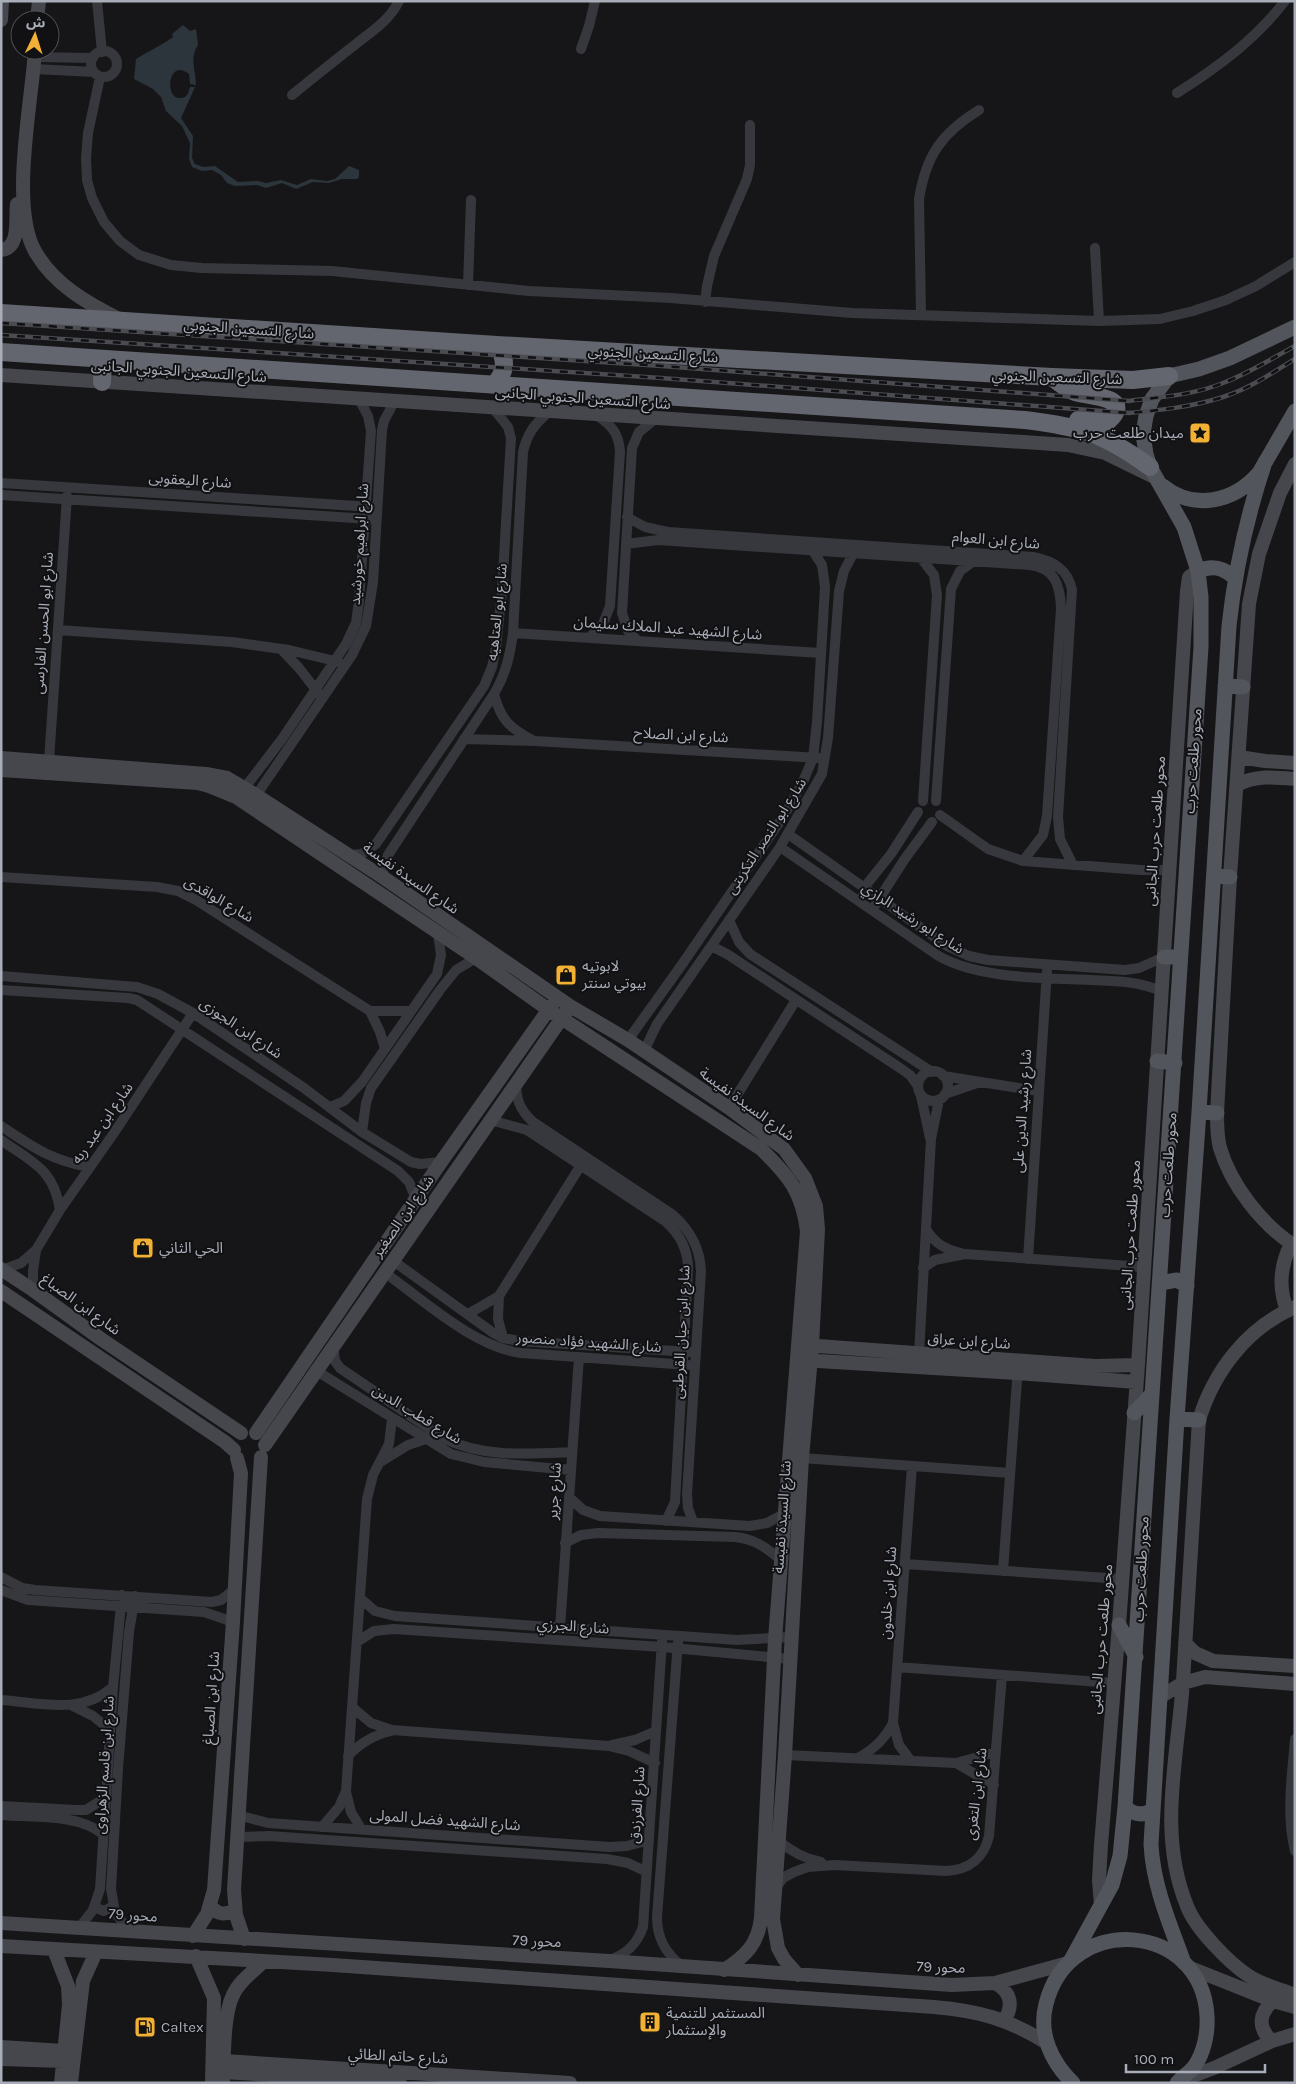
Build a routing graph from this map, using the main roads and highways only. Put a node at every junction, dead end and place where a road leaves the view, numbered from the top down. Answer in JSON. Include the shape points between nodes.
{"nodes":[{"id":1,"x":1,"y":313,"type":"edge"},
{"id":2,"x":1295,"y":327,"type":"edge"},
{"id":3,"x":497,"y":345,"type":"junction"},
{"id":4,"x":1,"y":352,"type":"edge"},
{"id":5,"x":103,"y":360,"type":"junction"},
{"id":6,"x":1170,"y":376,"type":"junction"},
{"id":7,"x":1052,"y":377,"type":"junction"},
{"id":8,"x":102,"y":382,"type":"road end"},
{"id":9,"x":494,"y":385,"type":"junction"},
{"id":10,"x":1295,"y":411,"type":"edge"},
{"id":11,"x":1061,"y":424,"type":"junction"},
{"id":12,"x":1265,"y":462,"type":"junction"},
{"id":13,"x":1156,"y":476,"type":"junction"},
{"id":14,"x":1198,"y":571,"type":"junction"},
{"id":15,"x":1235,"y":578,"type":"junction"},
{"id":16,"x":1225,"y":686,"type":"junction"},
{"id":17,"x":1243,"y":687,"type":"road end"},
{"id":18,"x":1214,"y":876,"type":"junction"},
{"id":19,"x":1230,"y":877,"type":"road end"},
{"id":20,"x":1164,"y":956,"type":"road end"},
{"id":21,"x":1180,"y":957,"type":"junction"},
{"id":22,"x":1158,"y":1061,"type":"road end"},
{"id":23,"x":1174,"y":1063,"type":"junction"},
{"id":24,"x":1199,"y":1112,"type":"junction"},
{"id":25,"x":1217,"y":1113,"type":"road end"},
{"id":26,"x":1163,"y":1247,"type":"junction"},
{"id":27,"x":1189,"y":1248,"type":"junction"},
{"id":28,"x":1160,"y":1283,"type":"junction"},
{"id":29,"x":1187,"y":1286,"type":"junction"},
{"id":30,"x":1151,"y":1394,"type":"junction"},
{"id":31,"x":1134,"y":1413,"type":"road end"},
{"id":32,"x":1176,"y":1419,"type":"junction"},
{"id":33,"x":1199,"y":1420,"type":"road end"},
{"id":34,"x":1119,"y":1625,"type":"road end"},
{"id":35,"x":1136,"y":1658,"type":"junction"},
{"id":36,"x":1125,"y":1807,"type":"junction"},
{"id":37,"x":1153,"y":1810,"type":"junction"},
{"id":38,"x":1069,"y":1961,"type":"junction"},
{"id":39,"x":1186,"y":1965,"type":"junction"},
{"id":40,"x":1178,"y":2082,"type":"edge"},
{"id":41,"x":1073,"y":2083,"type":"edge"}],
"edges":[{"from":1,"to":3,"type":"highway","name":"شارع التسعين الجنوبي"},
{"from":2,"to":6,"type":"main road","name":"شارع التسعين الجنوبي","via":[[1230,358]]},
{"from":3,"to":7,"type":"highway","name":"شارع التسعين الجنوبي"},
{"from":3,"to":9,"type":"highway","via":[[502,352],[504,370]]},
{"from":4,"to":5,"type":"highway"},
{"from":5,"to":8,"type":"highway"},
{"from":5,"to":9,"type":"highway"},
{"from":6,"to":7,"type":"highway","name":"شارع التسعين الجنوبي","via":[[1132,380]]},
{"from":6,"to":13,"type":"main road","name":"محور طلعت حرب","via":[[1152,399],[1146,416],[1144,444]]},
{"from":7,"to":11,"type":"highway","via":[[1076,392],[1106,397],[1116,408],[1108,421],[1078,420]]},
{"from":9,"to":11,"type":"highway"},
{"from":10,"to":12,"type":"main road"},
{"from":11,"to":13,"type":"highway","via":[[1110,440]]},
{"from":12,"to":13,"type":"main road","via":[[1245,487],[1219,500],[1191,500],[1173,493]]},
{"from":12,"to":15,"type":"main road","name":"محور طلعت حرب"},
{"from":13,"to":14,"type":"main road","name":"محور طلعت حرب","via":[[1184,527]]},
{"from":14,"to":15,"type":"main road","via":[[1222,569]]},
{"from":14,"to":21,"type":"main road","name":"محور طلعت حرب","via":[[1200,647]]},
{"from":15,"to":16,"type":"main road","name":"محور طلعت حرب"},
{"from":16,"to":17,"type":"main road"},
{"from":16,"to":18,"type":"main road","name":"محور طلعت حرب"},
{"from":18,"to":19,"type":"main road"},
{"from":18,"to":24,"type":"main road","name":"محور طلعت حرب"},
{"from":20,"to":21,"type":"main road"},
{"from":21,"to":23,"type":"main road","name":"محور طلعت حرب"},
{"from":22,"to":23,"type":"main road"},
{"from":23,"to":26,"type":"main road","name":"محور طلعت حرب"},
{"from":24,"to":25,"type":"main road"},
{"from":24,"to":27,"type":"main road","name":"محور طلعت حرب"},
{"from":26,"to":27,"type":"main road","via":[[1173,1251]]},
{"from":26,"to":28,"type":"main road","name":"محور طلعت حرب"},
{"from":27,"to":29,"type":"main road","name":"محور طلعت حرب"},
{"from":28,"to":29,"type":"main road","via":[[1177,1280]]},
{"from":28,"to":30,"type":"main road","name":"محور طلعت حرب"},
{"from":29,"to":32,"type":"main road","name":"محور طلعت حرب"},
{"from":30,"to":31,"type":"main road"},
{"from":30,"to":35,"type":"main road","name":"محور طلعت حرب"},
{"from":32,"to":33,"type":"main road"},
{"from":32,"to":37,"type":"main road","name":"محور طلعت حرب"},
{"from":34,"to":35,"type":"main road"},
{"from":35,"to":36,"type":"main road","name":"محور طلعت حرب"},
{"from":36,"to":37,"type":"main road","via":[[1142,1815]]},
{"from":36,"to":38,"type":"main road","name":"محور طلعت حرب","via":[[1120,1856],[1112,1885]]},
{"from":37,"to":39,"type":"main road","name":"محور طلعت حرب","via":[[1152,1866],[1158,1894]]},
{"from":38,"to":39,"type":"main road","via":[[1088,1948],[1107,1941],[1128,1939],[1168,1950]]},
{"from":38,"to":41,"type":"main road","via":[[1056,1976],[1049,1992],[1044,2026],[1056,2064]]},
{"from":39,"to":40,"type":"main road","via":[[1200,1985],[1207,2005],[1208,2026],[1204,2048],[1194,2066]]}]}
